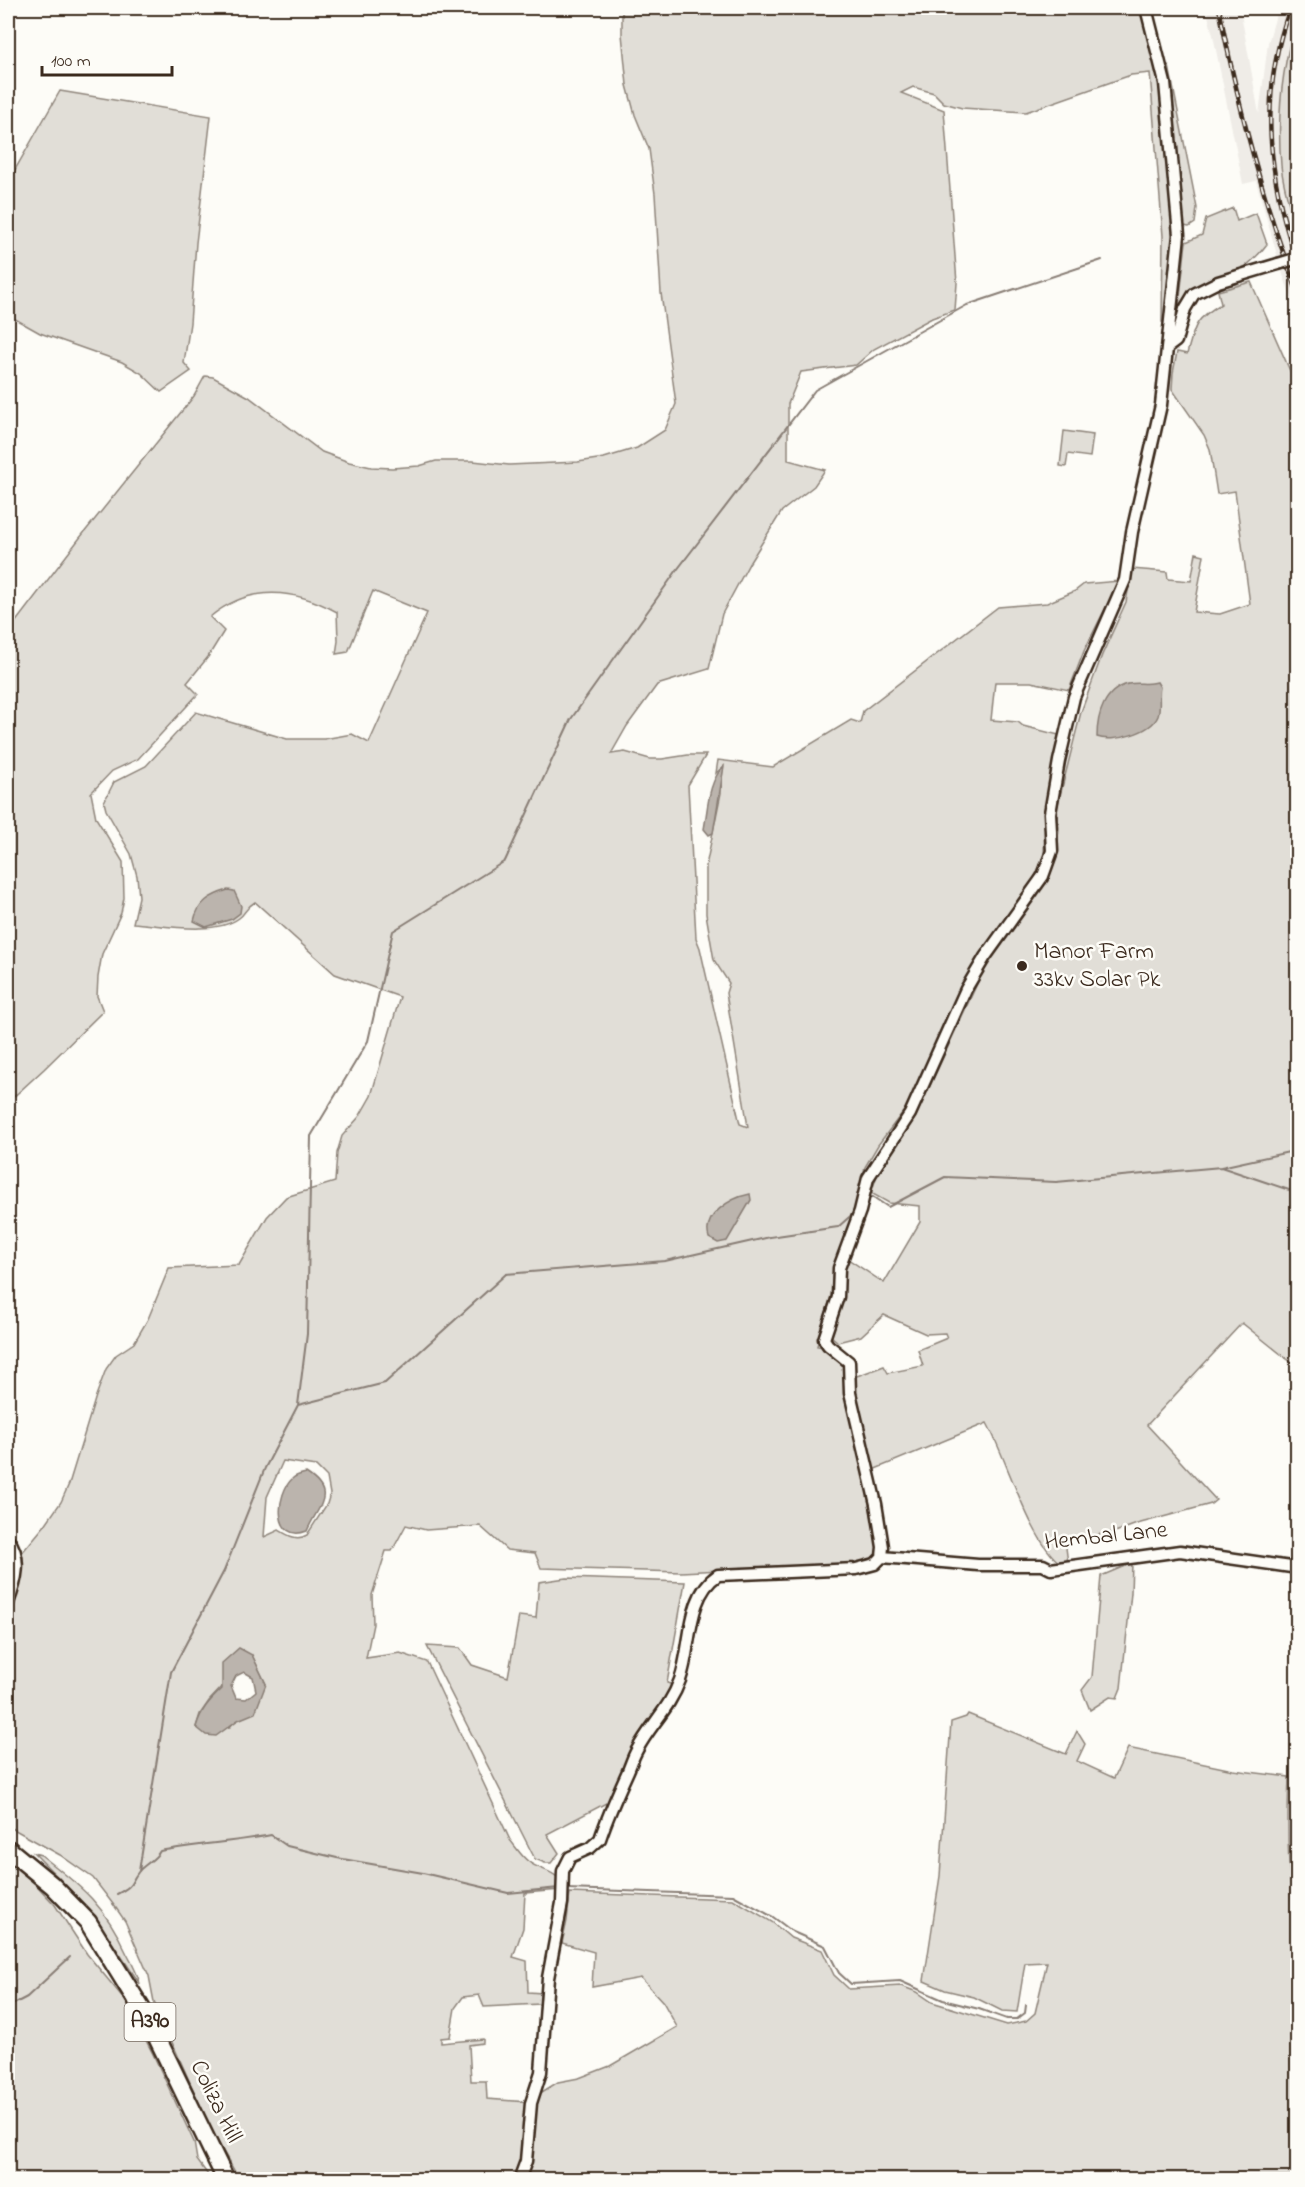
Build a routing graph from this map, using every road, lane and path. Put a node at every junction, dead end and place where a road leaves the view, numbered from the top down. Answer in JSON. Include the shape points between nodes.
{"nodes":[{"id":1,"x":1146,"y":8,"type":"edge"},
{"id":2,"x":1298,"y":258,"type":"edge"},
{"id":3,"x":1168,"y":347,"type":"junction"},
{"id":4,"x":8,"y":1539,"type":"edge"},
{"id":5,"x":882,"y":1557,"type":"junction"},
{"id":6,"x":1298,"y":1568,"type":"edge"},
{"id":7,"x":8,"y":1603,"type":"edge"},
{"id":8,"x":8,"y":1849,"type":"edge"},
{"id":9,"x":226,"y":2180,"type":"edge"},
{"id":10,"x":519,"y":2180,"type":"edge"}],
"edges":[{"from":1,"to":3,"type":"street","via":[[1165,83],[1179,235]]},
{"from":2,"to":3,"type":"street","bridge":true,"via":[[1218,282],[1194,294],[1185,309],[1176,341]]},
{"from":3,"to":5,"type":"street","via":[[1161,405],[1131,532],[1125,580],[1074,697],[1059,761],[1050,813],[1052,851],[1043,876],[966,989],[910,1114],[868,1178],[838,1268],[838,1297],[824,1339],[849,1362],[850,1393],[876,1504]]},
{"from":4,"to":7,"type":"street","via":[[17,1566]]},
{"from":5,"to":6,"type":"street","name":"Hembal Lane","via":[[978,1565],[1043,1565],[1051,1569],[1180,1551]]},
{"from":5,"to":10,"type":"street","via":[[875,1564],[856,1569],[717,1575],[700,1596],[675,1695],[637,1750],[600,1839],[570,1857],[563,1871],[563,1894],[548,1978],[541,2072],[531,2103],[526,2162]]},
{"from":8,"to":9,"type":"highway","name":"Coliza Hill","number":"A390","via":[[52,1885],[88,1922],[149,2021]]}]}
